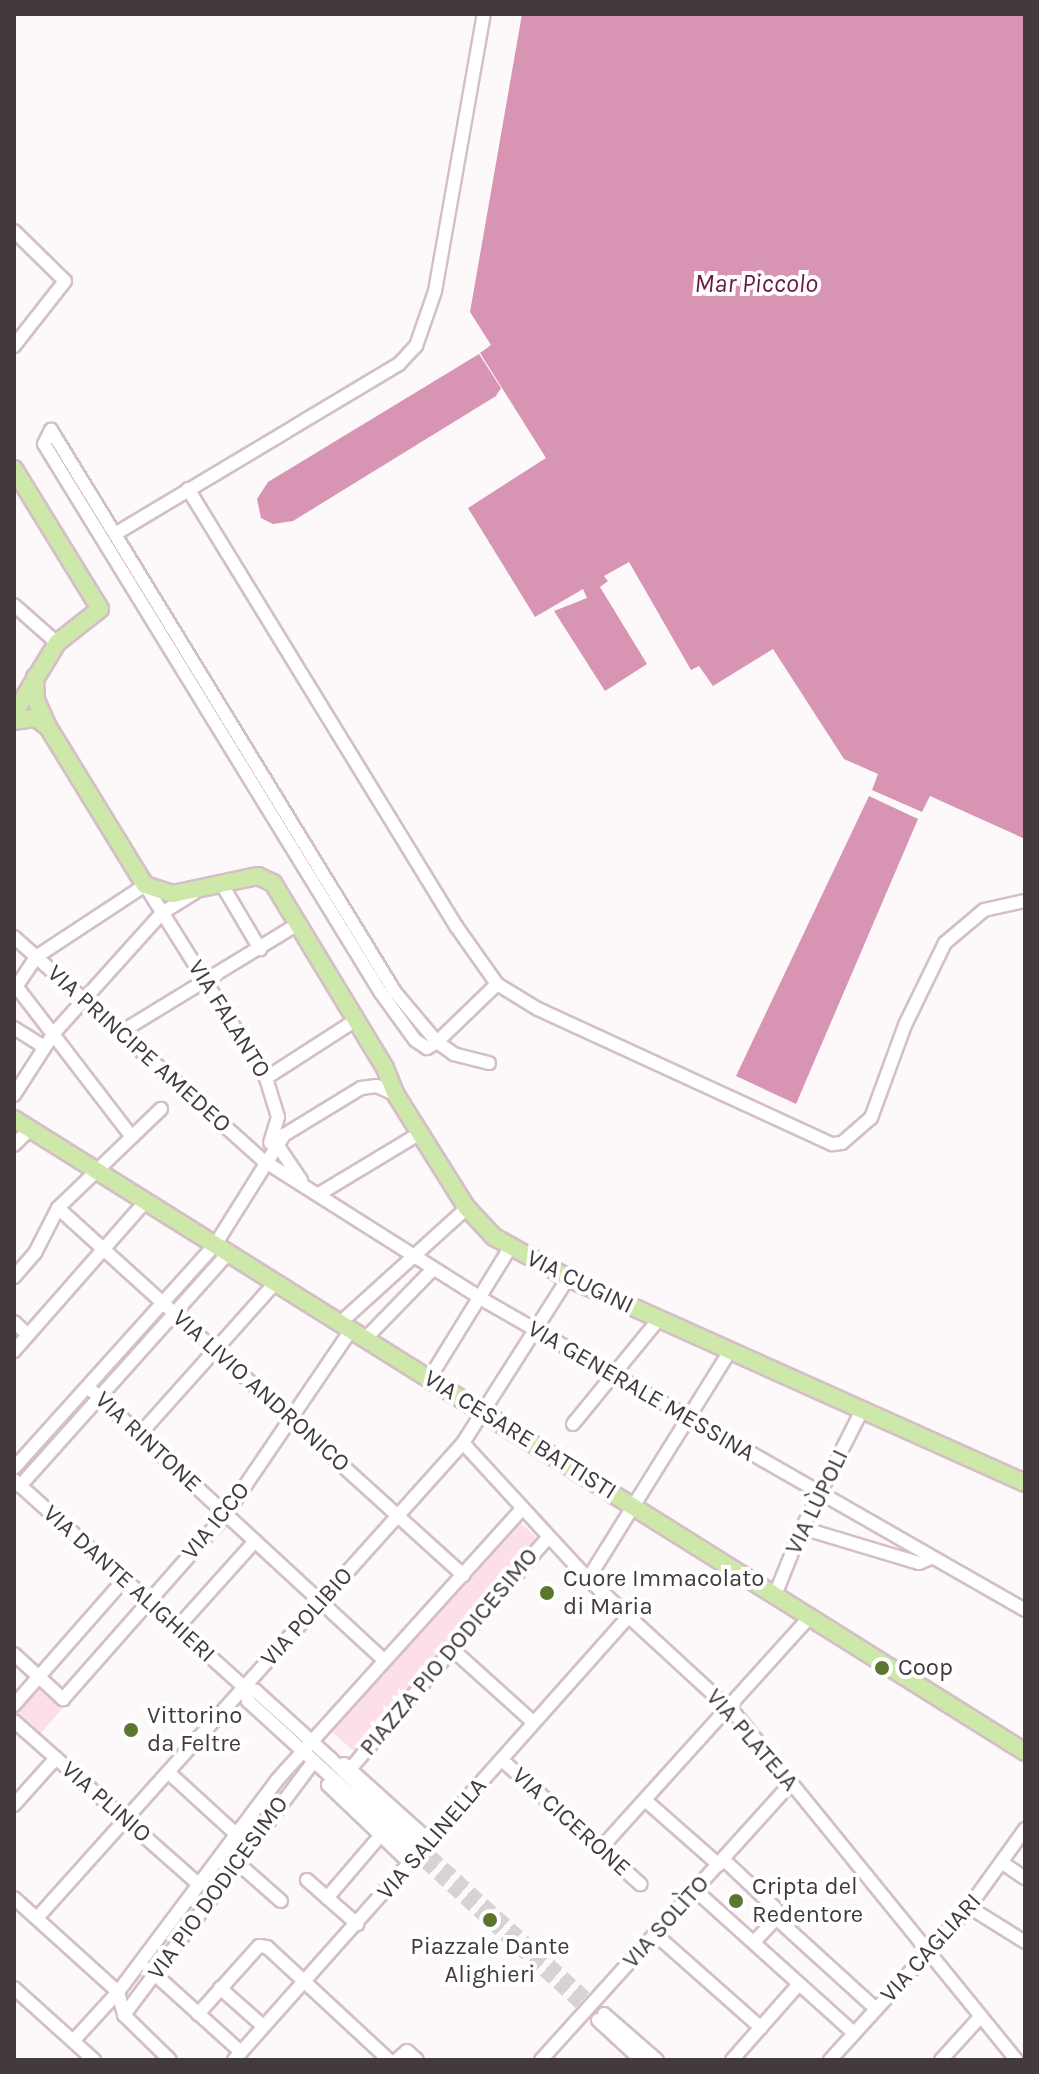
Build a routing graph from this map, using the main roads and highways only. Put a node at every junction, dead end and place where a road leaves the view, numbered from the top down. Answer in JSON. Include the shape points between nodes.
{"nodes":[{"id":1,"x":14,"y":469,"type":"edge"},
{"id":2,"x":39,"y":670,"type":"junction"},
{"id":3,"x":14,"y":714,"type":"edge"},
{"id":4,"x":14,"y":721,"type":"edge"},
{"id":5,"x":48,"y":727,"type":"junction"},
{"id":6,"x":194,"y":893,"type":"joint"},
{"id":7,"x":14,"y":1119,"type":"edge"},
{"id":8,"x":1025,"y":1483,"type":"edge"},
{"id":9,"x":1025,"y":1752,"type":"edge"}],
"edges":[{"from":1,"to":2,"type":"main road","via":[[100,609],[57,643]]},
{"from":2,"to":3,"type":"main road"},
{"from":2,"to":5,"type":"main road","name":"VIA FALANTO","via":[[36,700]]},
{"from":4,"to":5,"type":"main road","via":[[36,718]]},
{"from":5,"to":6,"type":"main road","name":"VIA FALANTO","via":[[145,885],[173,894]]},
{"from":6,"to":8,"type":"main road","name":"VIA CUGINI","via":[[258,876],[273,883],[467,1208],[510,1248]]},
{"from":7,"to":9,"type":"main road","name":"VIA CESARE BATTISTI"}]}
